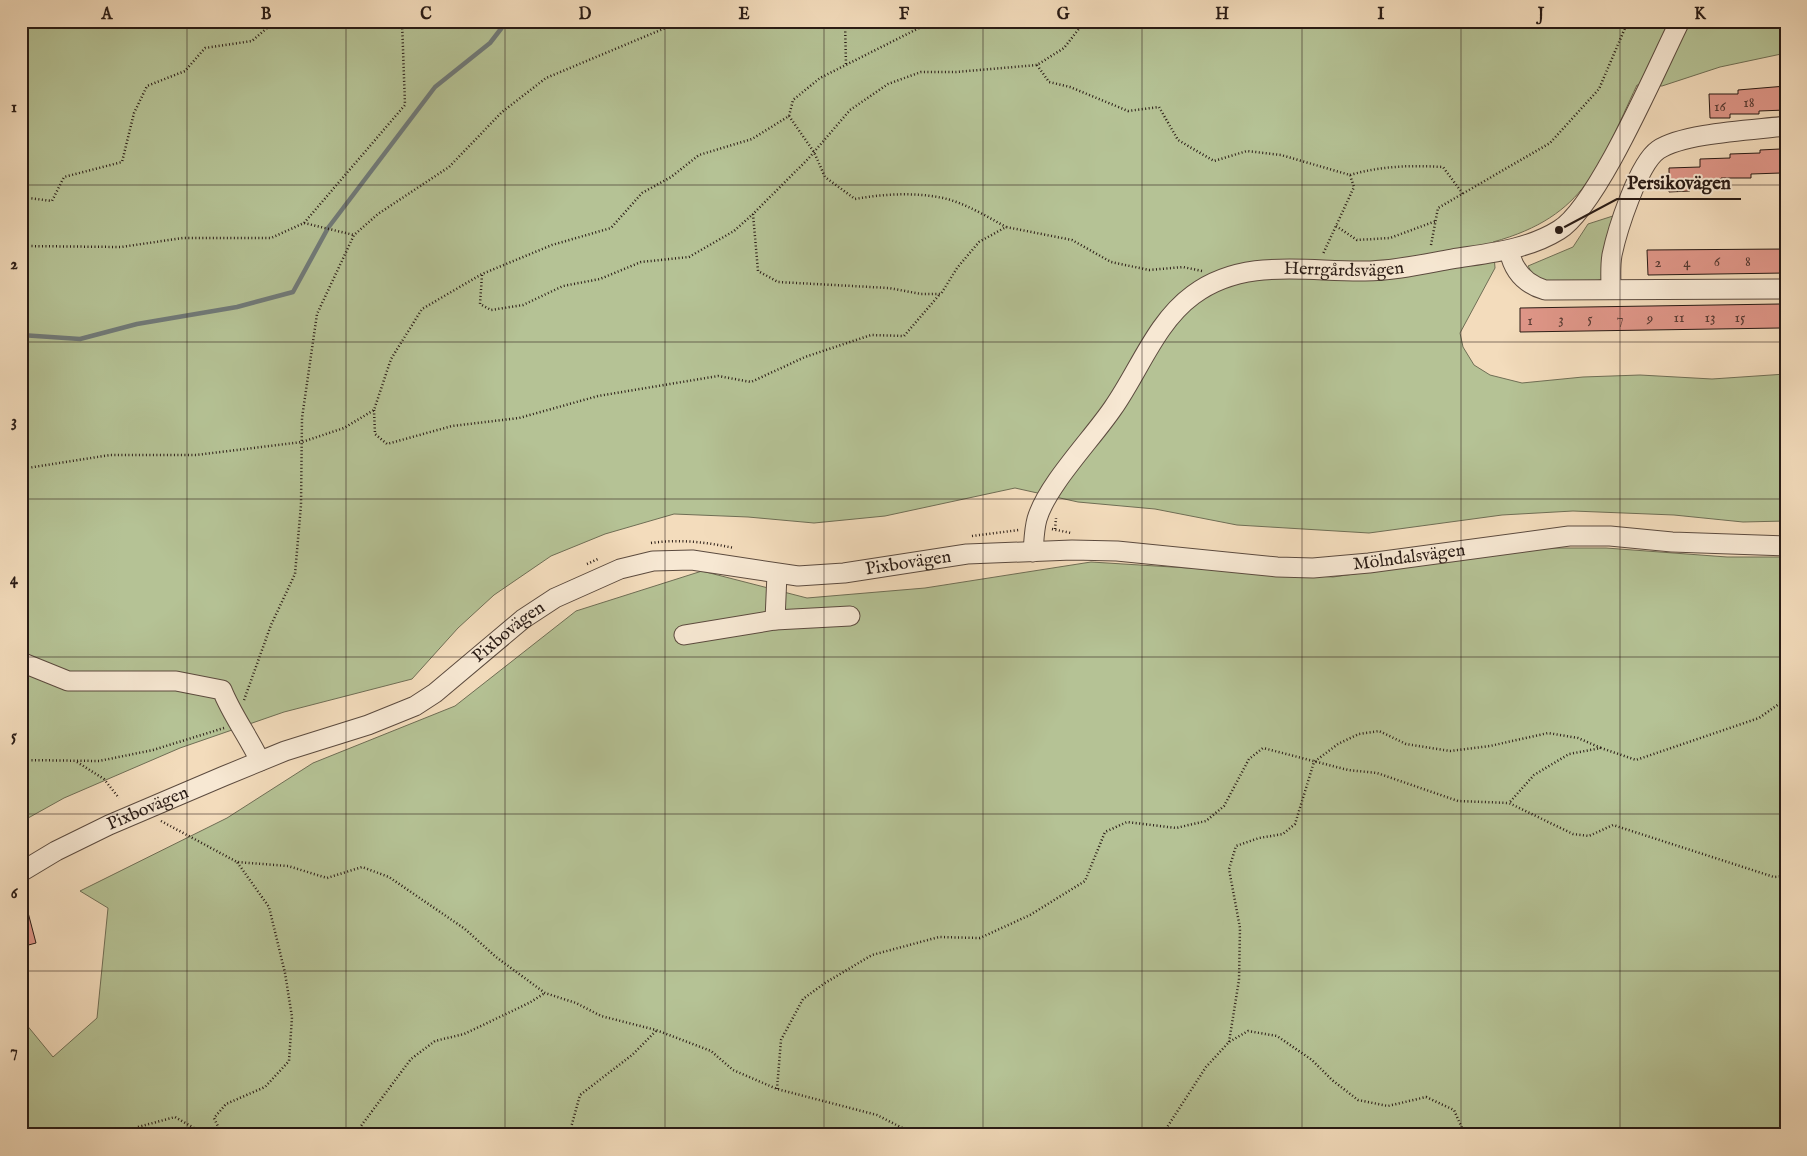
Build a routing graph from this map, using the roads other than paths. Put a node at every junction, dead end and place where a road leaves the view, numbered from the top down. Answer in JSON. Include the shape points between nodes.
{"nodes":[{"id":1,"x":1680,"y":21,"type":"edge"},
{"id":2,"x":1786,"y":126,"type":"edge"},
{"id":3,"x":1509,"y":250,"type":"junction"},
{"id":4,"x":1786,"y":288,"type":"edge"},
{"id":5,"x":1611,"y":289,"type":"junction"},
{"id":6,"x":1786,"y":546,"type":"edge"},
{"id":7,"x":1033,"y":552,"type":"junction"},
{"id":8,"x":777,"y":574,"type":"junction"},
{"id":9,"x":850,"y":616,"type":"dead end"},
{"id":10,"x":775,"y":620,"type":"junction"},
{"id":11,"x":684,"y":634,"type":"dead end"},
{"id":12,"x":21,"y":662,"type":"edge"},
{"id":13,"x":260,"y":761,"type":"junction"},
{"id":14,"x":21,"y":872,"type":"edge"}],
"edges":[{"from":1,"to":3,"type":"street","name":"Herrgårdsvägen","via":[[1610,161],[1574,219],[1559,230]]},
{"from":2,"to":5,"type":"street","via":[[1702,137],[1669,144],[1656,151],[1637,183],[1619,228],[1612,257]]},
{"from":3,"to":5,"type":"street","via":[[1511,263],[1533,286],[1564,291]]},
{"from":3,"to":7,"type":"street","name":"Herrgårdsvägen","via":[[1366,271],[1262,269],[1235,273],[1212,283],[1189,298],[1161,330],[1113,408],[1052,491],[1037,517]]},
{"from":4,"to":5,"type":"street"},
{"from":6,"to":7,"type":"street","name":"Mölndalsvägen","via":[[1569,536],[1369,564],[1313,568],[1116,551]]},
{"from":7,"to":8,"type":"street","name":"Pixbovägen","via":[[967,554],[844,573]]},
{"from":8,"to":10,"type":"street"},
{"from":8,"to":13,"type":"street","name":"Pixbovägen","via":[[678,559],[620,569],[586,583],[523,619],[435,694],[415,706]]},
{"from":9,"to":10,"type":"street"},
{"from":10,"to":11,"type":"street"},
{"from":12,"to":13,"type":"street","via":[[68,681],[176,681],[222,690],[232,715],[240,723]]},
{"from":13,"to":14,"type":"street","name":"Pixbovägen","via":[[109,825]]}]}
